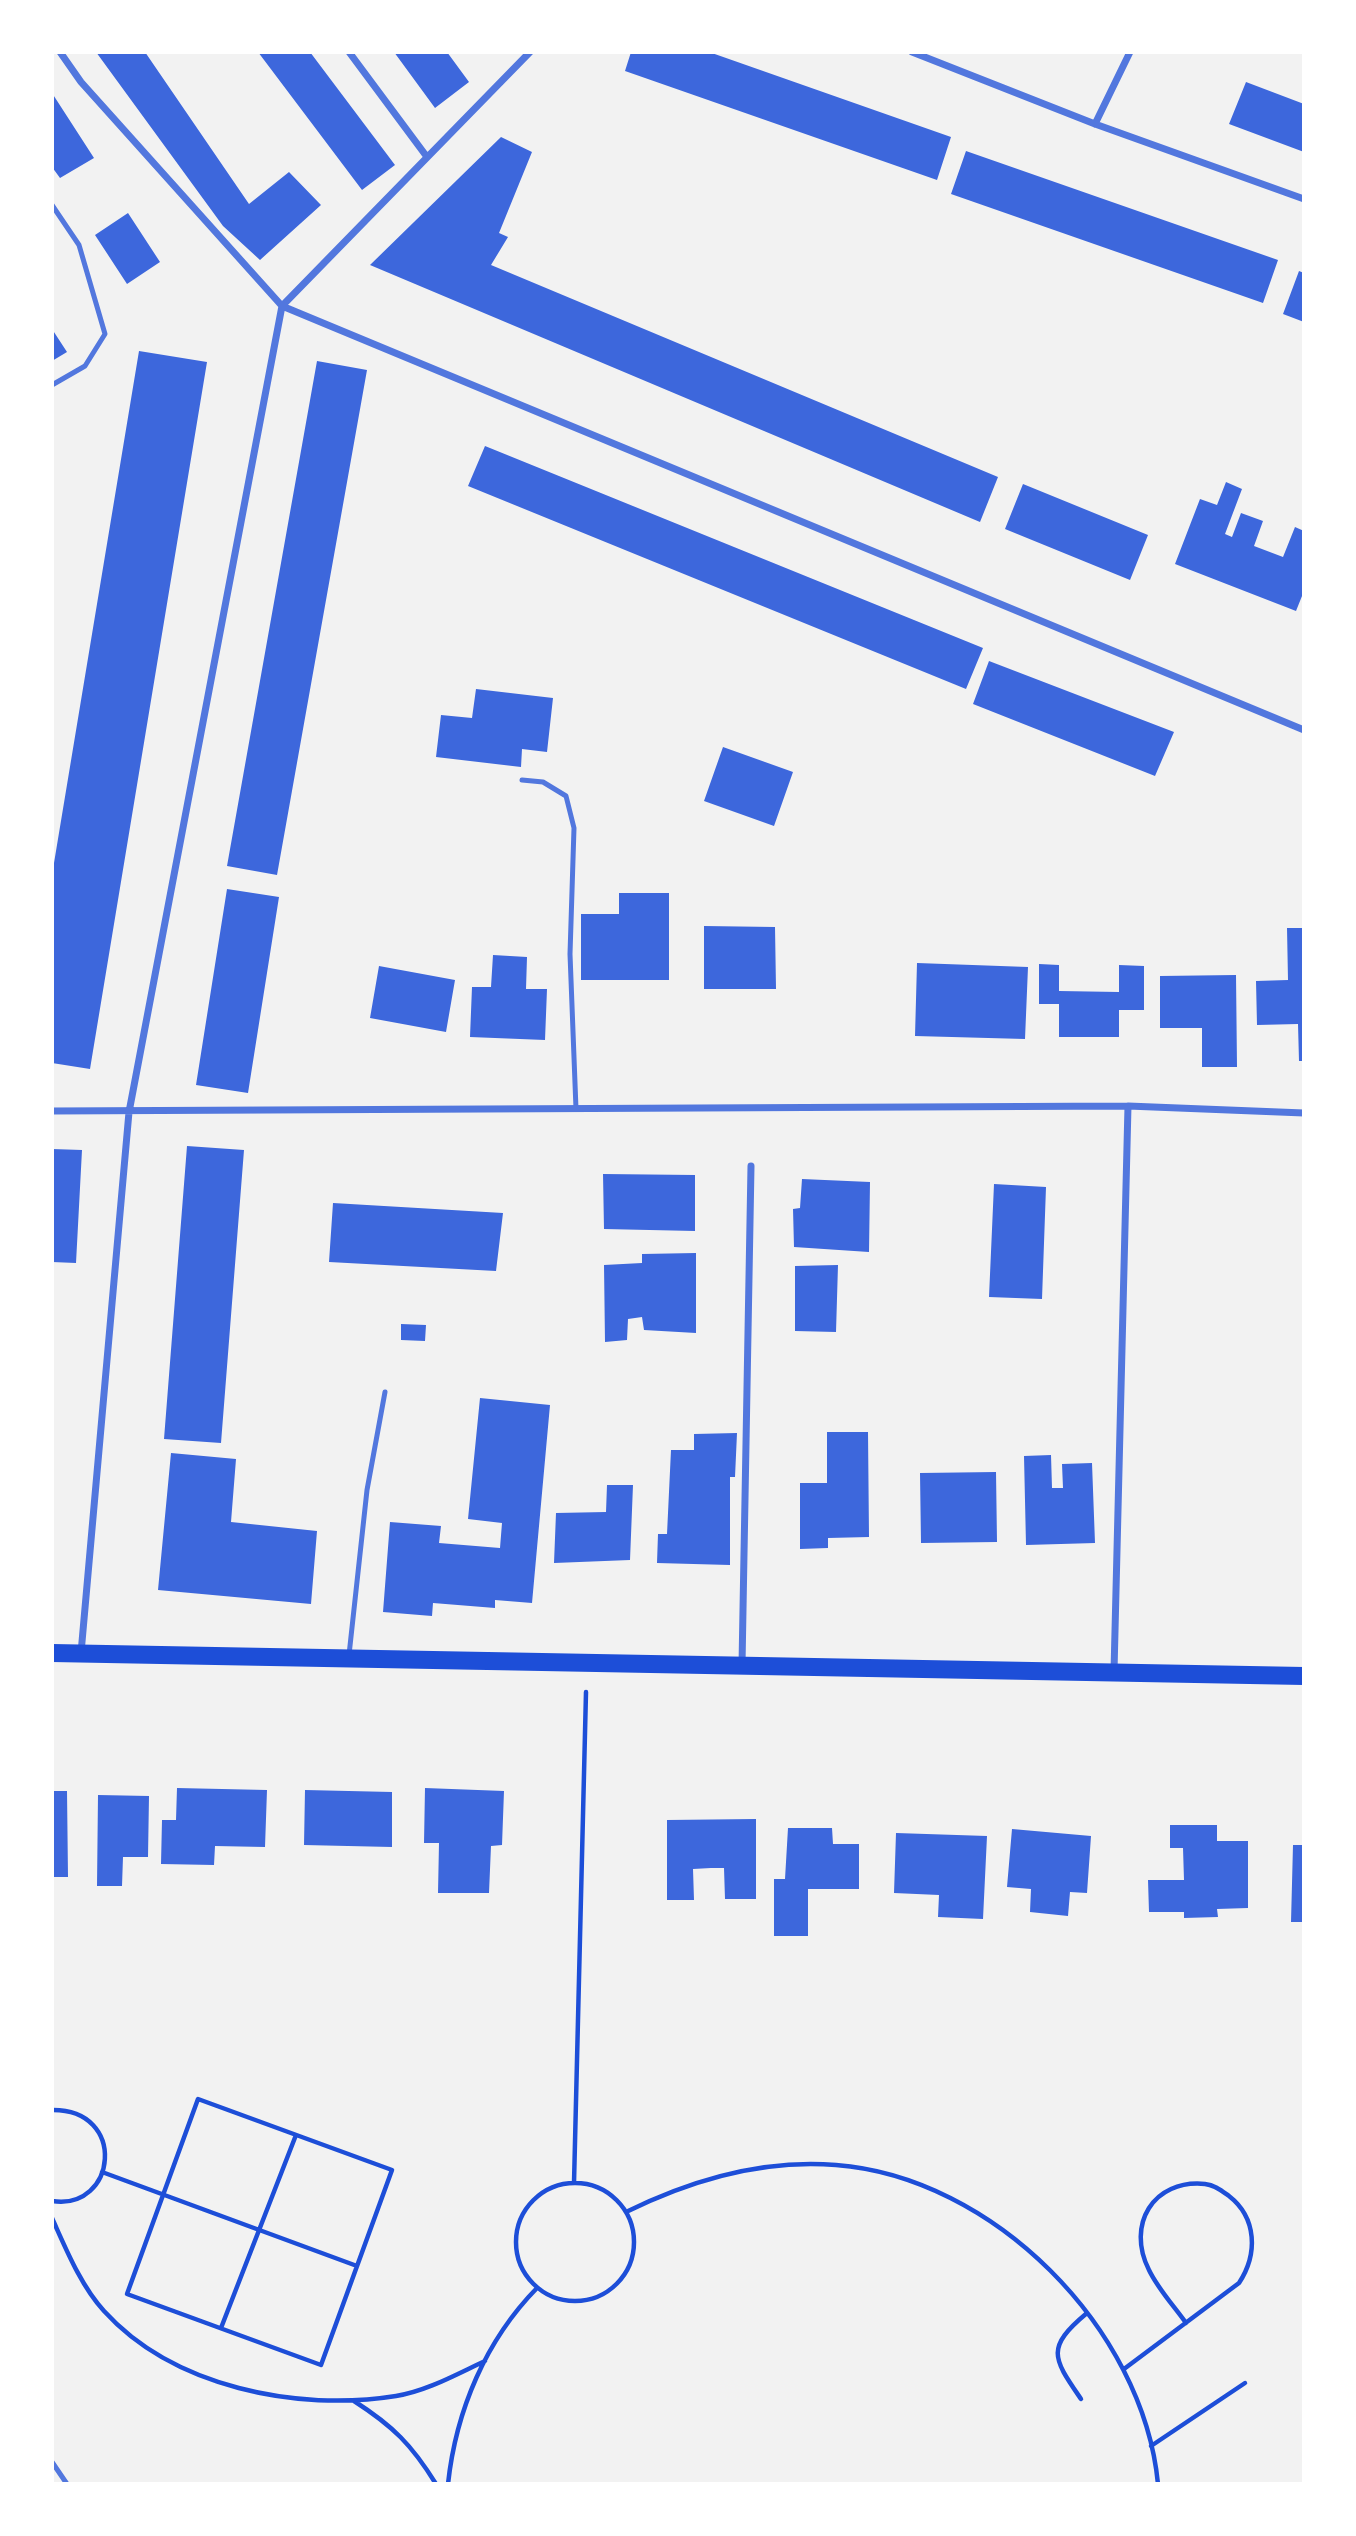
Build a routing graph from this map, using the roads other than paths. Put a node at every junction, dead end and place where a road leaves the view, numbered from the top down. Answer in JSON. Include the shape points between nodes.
{"nodes":[{"id":1,"x":60,"y":52,"type":"edge"},
{"id":2,"x":349,"y":52,"type":"edge"},
{"id":3,"x":530,"y":52,"type":"edge"},
{"id":4,"x":912,"y":52,"type":"edge"},
{"id":5,"x":1130,"y":52,"type":"edge"},
{"id":6,"x":1095,"y":124,"type":"junction"},
{"id":7,"x":427,"y":156,"type":"junction"},
{"id":8,"x":1304,"y":199,"type":"edge"},
{"id":9,"x":52,"y":205,"type":"edge"},
{"id":10,"x":282,"y":306,"type":"junction"},
{"id":11,"x":52,"y":385,"type":"edge"},
{"id":12,"x":1304,"y":730,"type":"edge"},
{"id":13,"x":523,"y":780,"type":"dead end"},
{"id":14,"x":1128,"y":1106,"type":"junction"},
{"id":15,"x":576,"y":1110,"type":"junction"},
{"id":16,"x":52,"y":1111,"type":"edge"},
{"id":17,"x":129,"y":1112,"type":"junction"},
{"id":18,"x":1304,"y":1113,"type":"edge"},
{"id":19,"x":751,"y":1166,"type":"dead end"},
{"id":20,"x":385,"y":1392,"type":"dead end"},
{"id":21,"x":52,"y":1653,"type":"edge"},
{"id":22,"x":80,"y":1653,"type":"junction"},
{"id":23,"x":348,"y":1658,"type":"junction"},
{"id":24,"x":742,"y":1666,"type":"junction"},
{"id":25,"x":1114,"y":1672,"type":"junction"},
{"id":26,"x":1304,"y":1676,"type":"edge"},
{"id":27,"x":52,"y":2462,"type":"edge"},
{"id":28,"x":67,"y":2483,"type":"edge"}],
"edges":[{"from":1,"to":10,"type":"street","via":[[81,82]]},
{"from":2,"to":7,"type":"street"},
{"from":3,"to":7,"type":"street"},
{"from":4,"to":6,"type":"street"},
{"from":5,"to":6,"type":"street"},
{"from":6,"to":8,"type":"street"},
{"from":7,"to":10,"type":"street"},
{"from":9,"to":11,"type":"lane","via":[[79,245],[105,334],[85,366]]},
{"from":10,"to":12,"type":"street"},
{"from":10,"to":17,"type":"street"},
{"from":13,"to":15,"type":"lane","via":[[543,782],[566,796],[574,828],[570,954]]},
{"from":14,"to":15,"type":"street"},
{"from":14,"to":18,"type":"street"},
{"from":14,"to":25,"type":"street"},
{"from":15,"to":17,"type":"street"},
{"from":16,"to":17,"type":"street"},
{"from":17,"to":22,"type":"street"},
{"from":19,"to":24,"type":"street"},
{"from":20,"to":23,"type":"lane","via":[[367,1490]]},
{"from":21,"to":22,"type":"main road"},
{"from":22,"to":23,"type":"main road"},
{"from":23,"to":24,"type":"main road"},
{"from":24,"to":25,"type":"main road"},
{"from":25,"to":26,"type":"main road"},
{"from":27,"to":28,"type":"lane"}]}
